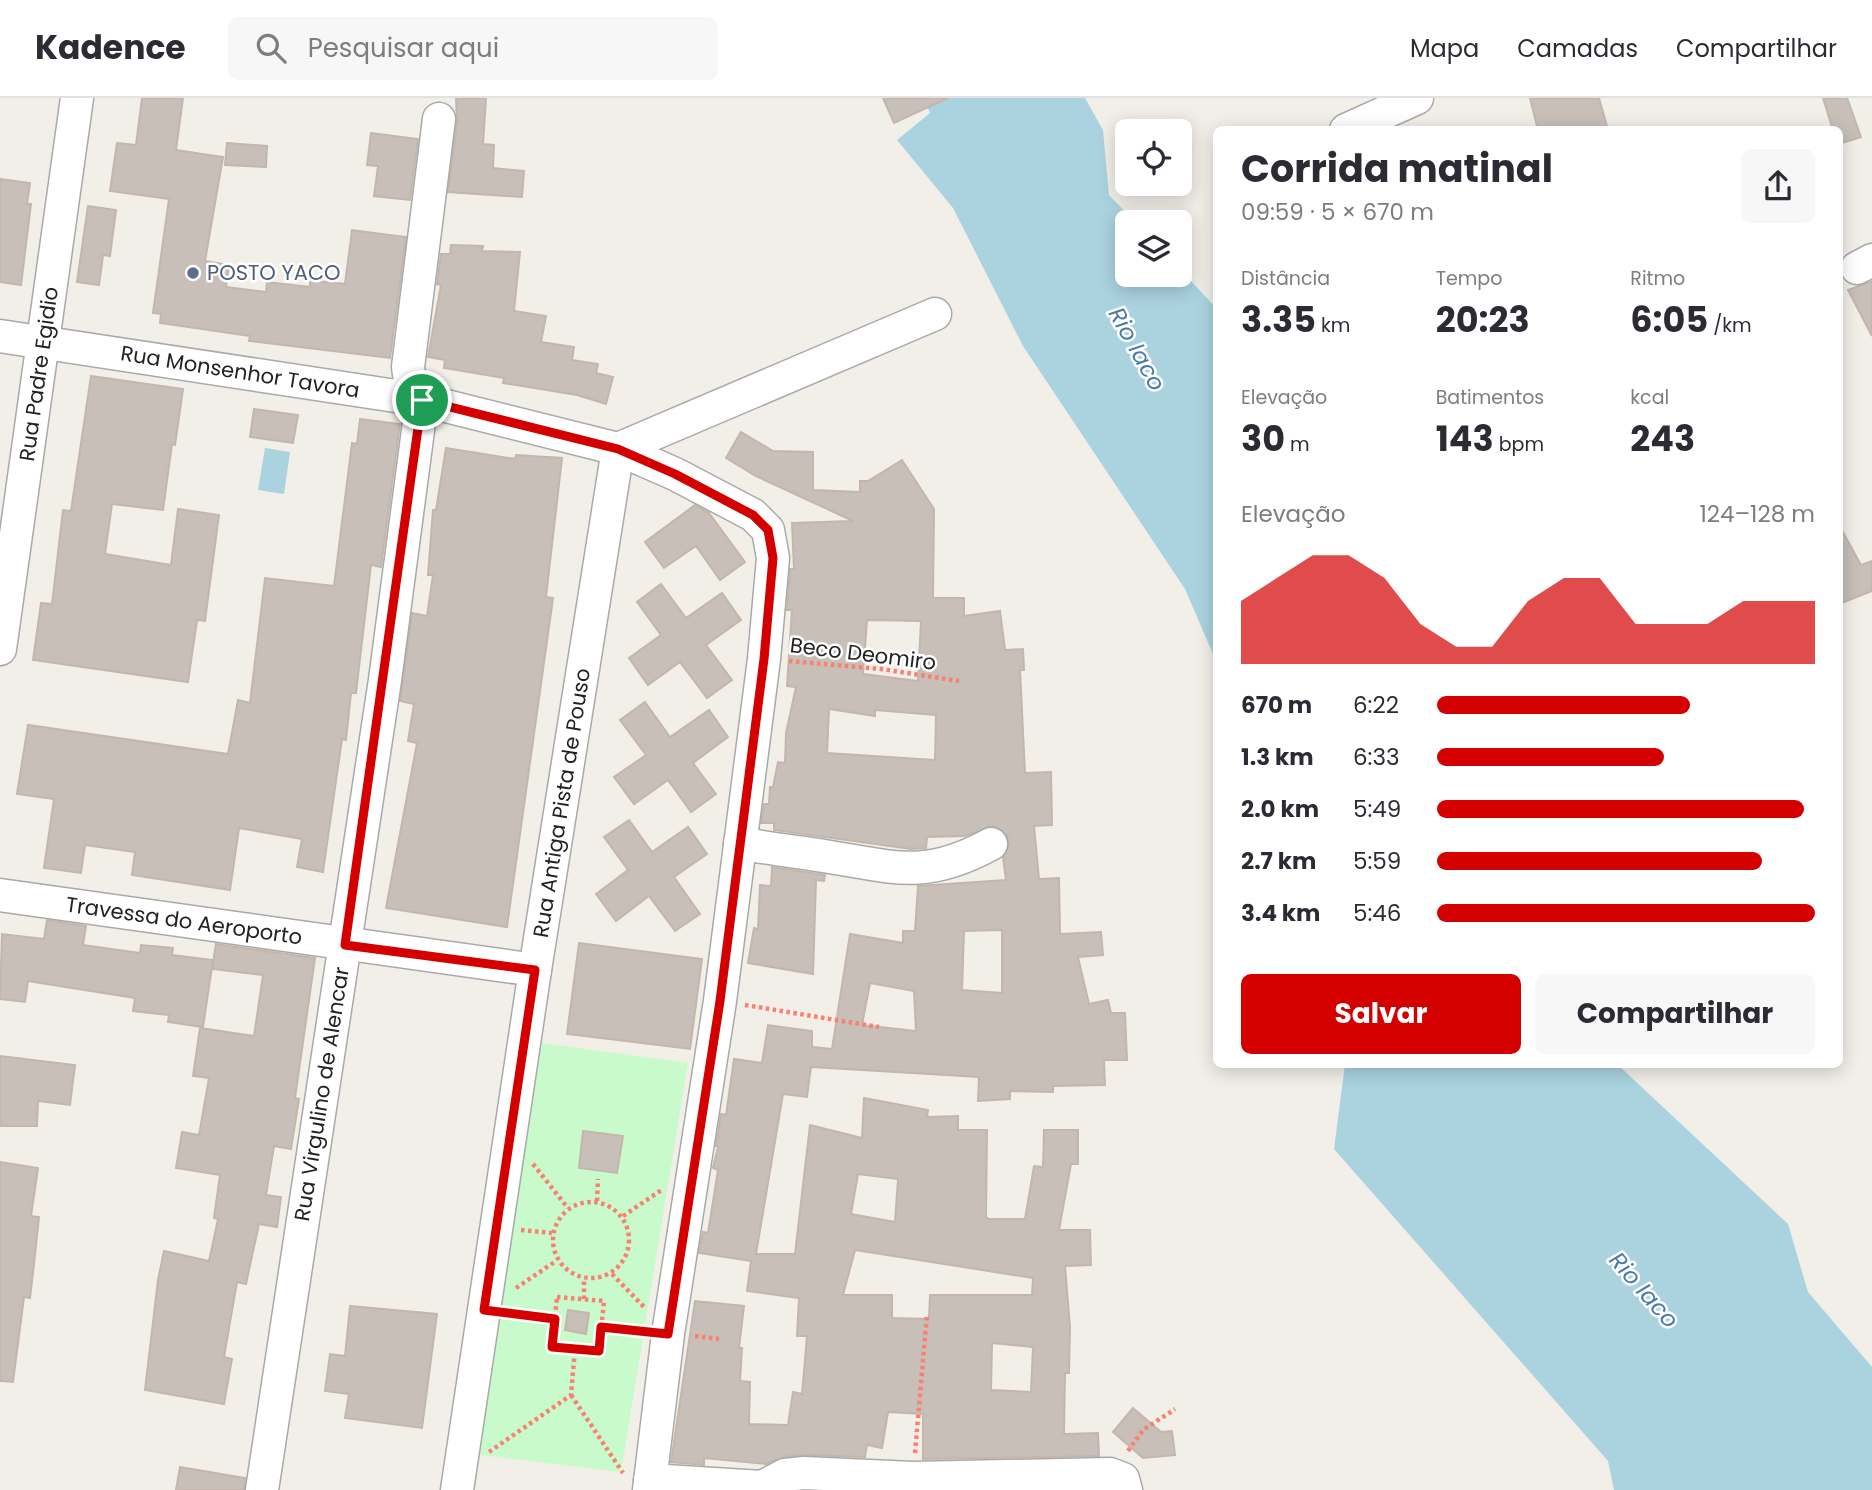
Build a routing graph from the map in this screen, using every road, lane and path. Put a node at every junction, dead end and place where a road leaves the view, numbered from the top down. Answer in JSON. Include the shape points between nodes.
{"nodes":[{"id":1,"x":77,"y":98,"type":"edge"},
{"id":2,"x":1416,"y":98,"type":"edge"},
{"id":3,"x":439,"y":119,"type":"dead end"},
{"id":4,"x":1355,"y":126,"type":"edge"},
{"id":5,"x":935,"y":314,"type":"dead end"},
{"id":6,"x":0,"y":336,"type":"edge"},
{"id":7,"x":44,"y":343,"type":"junction"},
{"id":8,"x":422,"y":400,"type":"junction"},
{"id":9,"x":618,"y":449,"type":"junction"},
{"id":10,"x":0,"y":649,"type":"edge"},
{"id":11,"x":764,"y":659,"type":"junction"},
{"id":12,"x":959,"y":681,"type":"dead end"},
{"id":13,"x":740,"y":843,"type":"junction"},
{"id":14,"x":991,"y":844,"type":"dead end"},
{"id":15,"x":0,"y":895,"type":"edge"},
{"id":16,"x":345,"y":945,"type":"junction"},
{"id":17,"x":535,"y":970,"type":"junction"},
{"id":18,"x":720,"y":1001,"type":"junction"},
{"id":19,"x":879,"y":1027,"type":"dead end"},
{"id":20,"x":510,"y":1135,"type":"junction"},
{"id":21,"x":694,"y":1168,"type":"junction"},
{"id":22,"x":598,"y":1179,"type":"dead end"},
{"id":23,"x":597,"y":1201,"type":"junction"},
{"id":24,"x":567,"y":1207,"type":"junction"},
{"id":25,"x":623,"y":1216,"type":"junction"},
{"id":26,"x":556,"y":1261,"type":"junction"},
{"id":27,"x":612,"y":1274,"type":"junction"},
{"id":28,"x":584,"y":1280,"type":"junction"},
{"id":29,"x":584,"y":1299,"type":"junction"},
{"id":30,"x":484,"y":1310,"type":"junction"},
{"id":31,"x":927,"y":1314,"type":"dead end"},
{"id":32,"x":555,"y":1319,"type":"junction"},
{"id":33,"x":601,"y":1327,"type":"junction"},
{"id":34,"x":668,"y":1334,"type":"junction"},
{"id":35,"x":575,"y":1349,"type":"junction"},
{"id":36,"x":571,"y":1395,"type":"junction"},
{"id":37,"x":1175,"y":1409,"type":"dead end"},
{"id":38,"x":913,"y":1478,"type":"junction"},
{"id":39,"x":458,"y":1482,"type":"edge"},
{"id":40,"x":1118,"y":1482,"type":"edge"},
{"id":41,"x":642,"y":1483,"type":"edge"},
{"id":42,"x":262,"y":1490,"type":"edge"}],
"edges":[{"from":1,"to":7,"type":"street","name":"Rua Padre Egidio"},
{"from":2,"to":4,"type":"street"},
{"from":3,"to":8,"type":"street","via":[[408,367],[410,381]]},
{"from":5,"to":9,"type":"street"},
{"from":6,"to":7,"type":"street","name":"Rua Monsenhor Tavora"},
{"from":7,"to":8,"type":"street","name":"Rua Monsenhor Tavora"},
{"from":7,"to":10,"type":"street","name":"Rua Padre Egidio"},
{"from":8,"to":9,"type":"street","name":"Rua Monsenhor Tavora"},
{"from":8,"to":16,"type":"street","name":"Rua Virgulino de Alencar"},
{"from":9,"to":11,"type":"street","name":"Rua Monsenhor Tavora","via":[[753,515],[768,530],[773,558]]},
{"from":9,"to":17,"type":"street","name":"Rua Antiga Pista de Pouso"},
{"from":11,"to":12,"type":"path","name":"Beco Deomiro","via":[[881,668]]},
{"from":11,"to":13,"type":"street"},
{"from":13,"to":14,"type":"street","via":[[911,869],[945,865]]},
{"from":13,"to":18,"type":"street"},
{"from":15,"to":16,"type":"street","name":"Travessa do Aeroporto"},
{"from":16,"to":17,"type":"street","name":"Travessa do Aeroporto"},
{"from":16,"to":42,"type":"street","name":"Rua Virgulino de Alencar"},
{"from":17,"to":20,"type":"street","name":"Rua Antiga Pista de Pouso"},
{"from":18,"to":19,"type":"path"},
{"from":18,"to":21,"type":"street"},
{"from":20,"to":24,"type":"path"},
{"from":20,"to":30,"type":"street","name":"Rua Antiga Pista de Pouso"},
{"from":21,"to":25,"type":"path"},
{"from":21,"to":34,"type":"street"},
{"from":22,"to":23,"type":"path"},
{"from":23,"to":24,"type":"path"},
{"from":23,"to":25,"type":"path"},
{"from":24,"to":26,"type":"path","via":[[552,1233]]},
{"from":25,"to":27,"type":"path","via":[[631,1237],[627,1258]]},
{"from":26,"to":28,"type":"path"},
{"from":26,"to":30,"type":"path"},
{"from":27,"to":28,"type":"path"},
{"from":27,"to":34,"type":"path"},
{"from":28,"to":29,"type":"path"},
{"from":29,"to":32,"type":"path","via":[[557,1297]]},
{"from":29,"to":33,"type":"path","via":[[604,1301]]},
{"from":30,"to":32,"type":"path"},
{"from":30,"to":39,"type":"street","name":"Rua Antiga Pista de Pouso"},
{"from":31,"to":38,"type":"path"},
{"from":32,"to":35,"type":"path","via":[[552,1347]]},
{"from":33,"to":34,"type":"path"},
{"from":33,"to":35,"type":"path","via":[[599,1351]]},
{"from":34,"to":41,"type":"street"},
{"from":35,"to":36,"type":"path"},
{"from":36,"to":39,"type":"path"},
{"from":36,"to":41,"type":"path"},
{"from":37,"to":40,"type":"path","via":[[1143,1430]]},
{"from":38,"to":40,"type":"street","via":[[1066,1476]]},
{"from":38,"to":41,"type":"street","via":[[804,1473],[785,1475],[762,1487]]}]}
